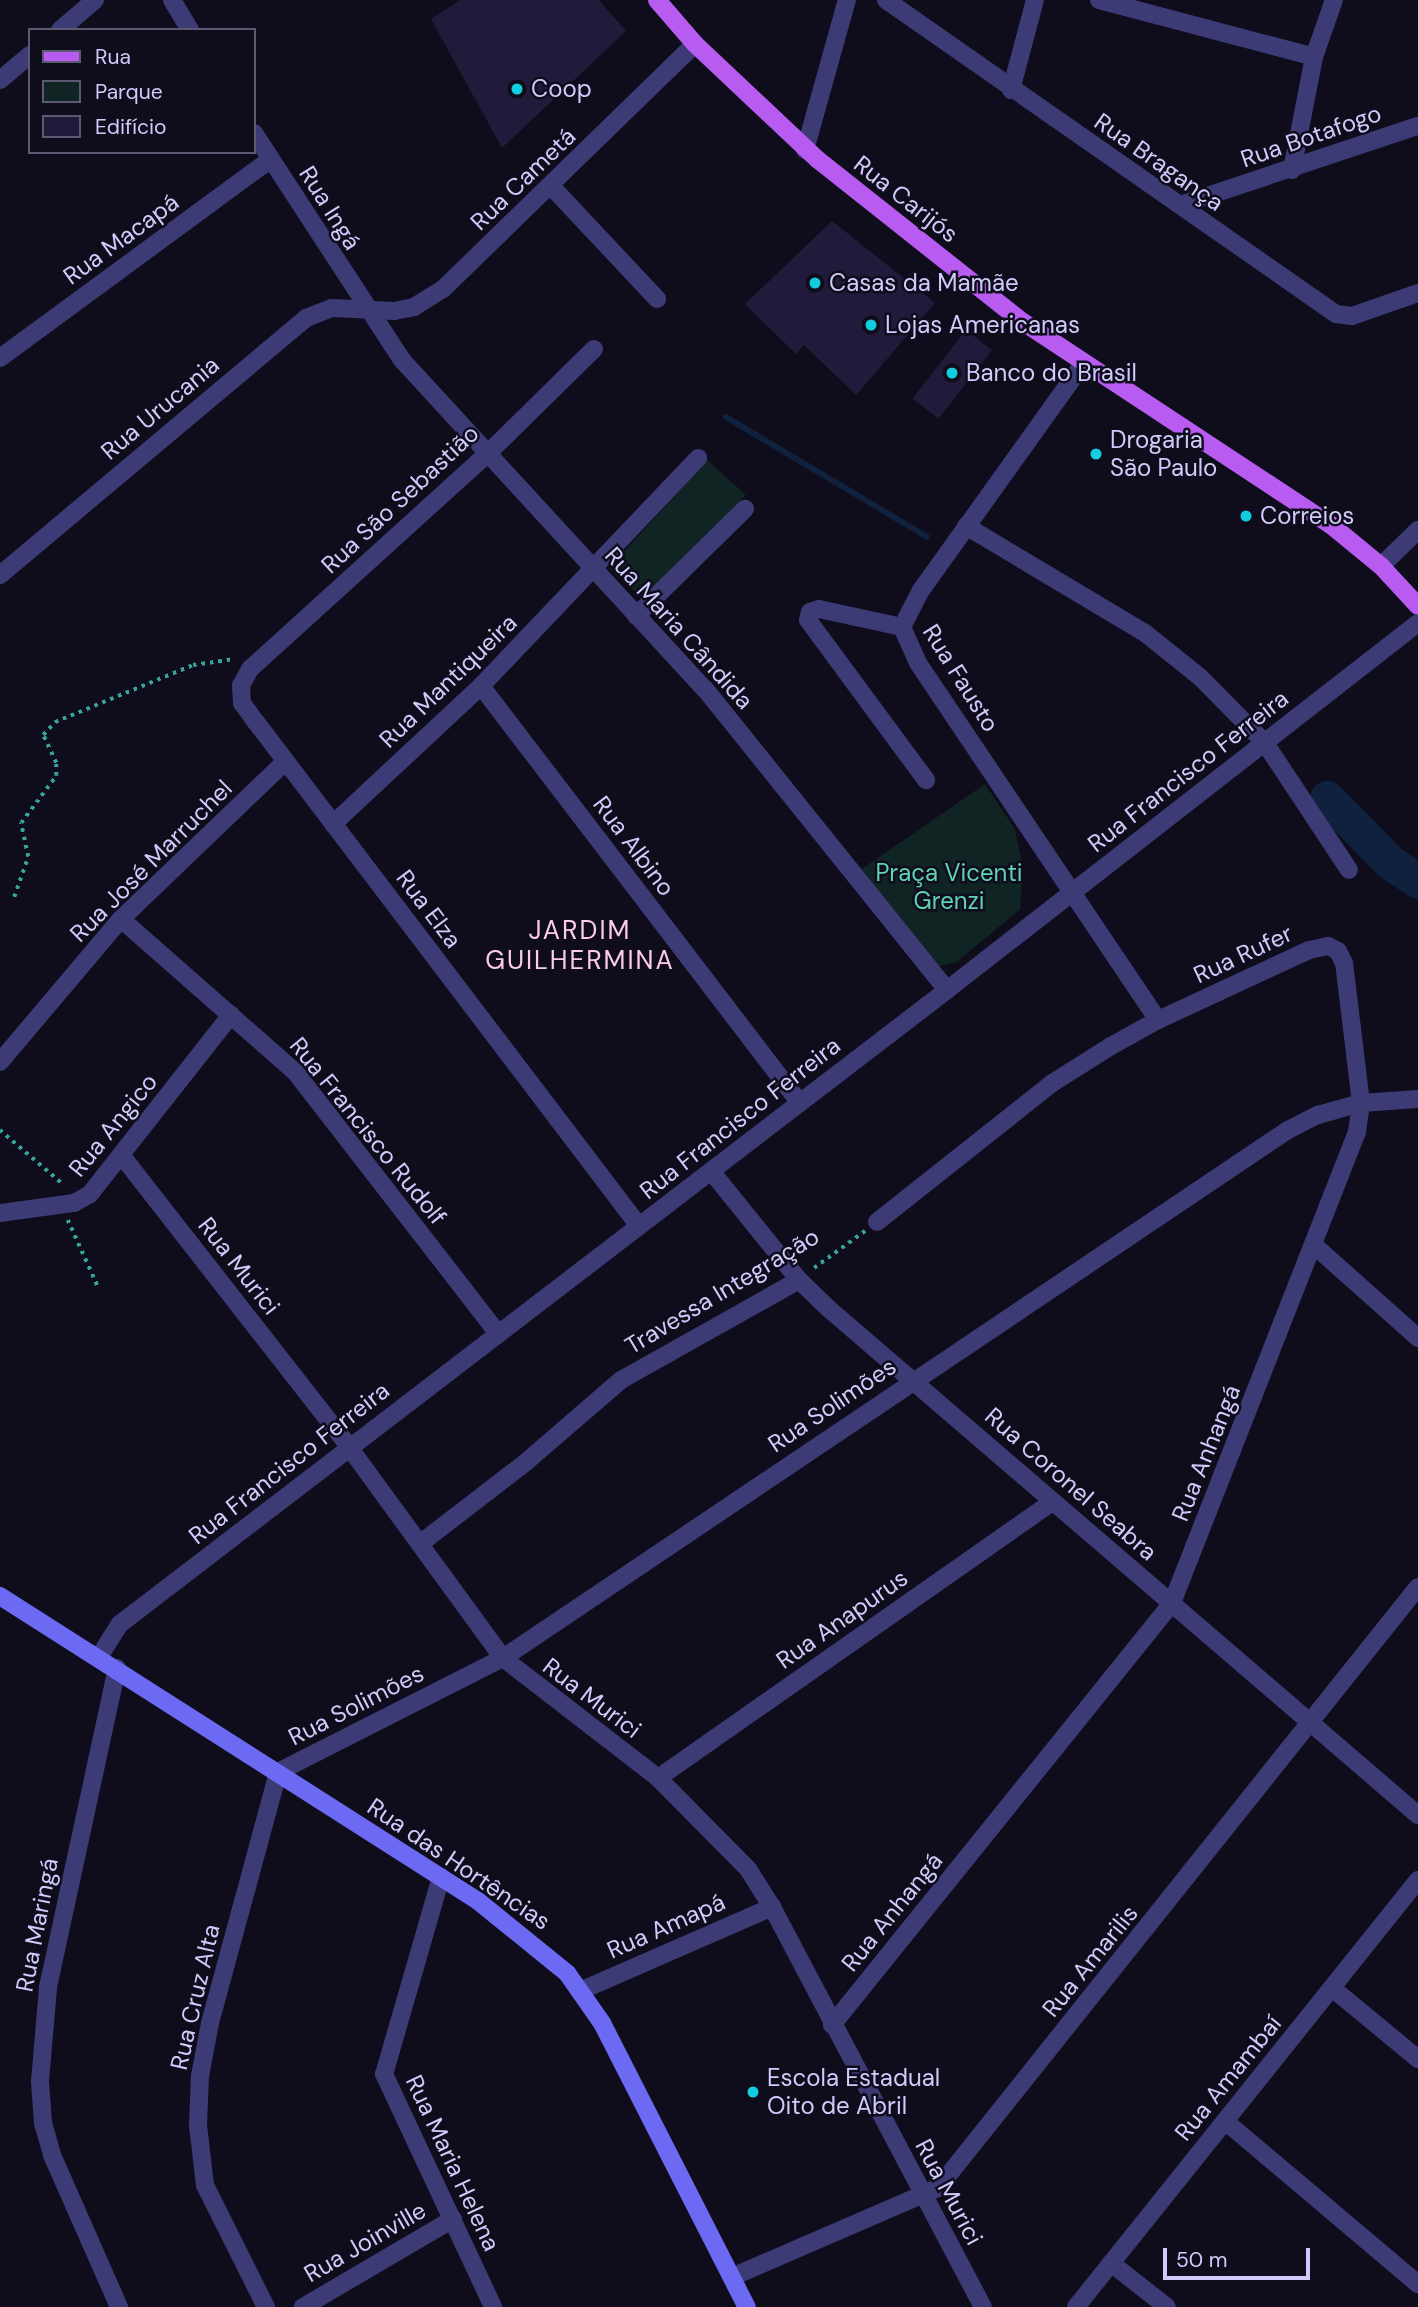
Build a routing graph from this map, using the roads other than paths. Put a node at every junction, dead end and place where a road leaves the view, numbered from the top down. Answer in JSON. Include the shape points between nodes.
{"nodes":[{"id":1,"x":95,"y":0,"type":"edge"},
{"id":2,"x":172,"y":0,"type":"edge"},
{"id":3,"x":657,"y":0,"type":"edge"},
{"id":4,"x":847,"y":0,"type":"edge"},
{"id":5,"x":886,"y":0,"type":"edge"},
{"id":6,"x":1035,"y":0,"type":"edge"},
{"id":7,"x":1099,"y":0,"type":"edge"},
{"id":8,"x":1334,"y":0,"type":"edge"},
{"id":9,"x":62,"y":28,"type":"edge"},
{"id":10,"x":189,"y":28,"type":"edge"},
{"id":11,"x":695,"y":44,"type":"junction"},
{"id":12,"x":28,"y":57,"type":"edge"},
{"id":13,"x":1314,"y":57,"type":"junction"},
{"id":14,"x":0,"y":80,"type":"edge"},
{"id":15,"x":1011,"y":90,"type":"junction"},
{"id":16,"x":1418,"y":126,"type":"edge"},
{"id":17,"x":256,"y":137,"type":"edge"},
{"id":18,"x":805,"y":150,"type":"junction"},
{"id":19,"x":270,"y":160,"type":"junction"},
{"id":20,"x":1292,"y":170,"type":"junction"},
{"id":21,"x":551,"y":186,"type":"junction"},
{"id":22,"x":1180,"y":205,"type":"junction"},
{"id":23,"x":1418,"y":293,"type":"edge"},
{"id":24,"x":657,"y":299,"type":"dead end"},
{"id":25,"x":364,"y":309,"type":"junction"},
{"id":26,"x":594,"y":349,"type":"dead end"},
{"id":27,"x":0,"y":358,"type":"edge"},
{"id":28,"x":1083,"y":364,"type":"junction"},
{"id":29,"x":485,"y":455,"type":"junction"},
{"id":30,"x":698,"y":458,"type":"dead end"},
{"id":31,"x":745,"y":509,"type":"dead end"},
{"id":32,"x":966,"y":526,"type":"junction"},
{"id":33,"x":1418,"y":530,"type":"edge"},
{"id":34,"x":1381,"y":566,"type":"junction"},
{"id":35,"x":595,"y":570,"type":"junction"},
{"id":36,"x":0,"y":575,"type":"edge"},
{"id":37,"x":1418,"y":606,"type":"edge"},
{"id":38,"x":636,"y":616,"type":"junction"},
{"id":39,"x":1418,"y":622,"type":"edge"},
{"id":40,"x":902,"y":627,"type":"junction"},
{"id":41,"x":245,"y":677,"type":"joint"},
{"id":42,"x":481,"y":686,"type":"junction"},
{"id":43,"x":1265,"y":743,"type":"junction"},
{"id":44,"x":286,"y":761,"type":"junction"},
{"id":45,"x":926,"y":780,"type":"dead end"},
{"id":46,"x":333,"y":824,"type":"junction"},
{"id":47,"x":1349,"y":870,"type":"dead end"},
{"id":48,"x":1071,"y":892,"type":"junction"},
{"id":49,"x":121,"y":919,"type":"junction"},
{"id":50,"x":1344,"y":963,"type":"joint"},
{"id":51,"x":947,"y":990,"type":"junction"},
{"id":52,"x":231,"y":1015,"type":"junction"},
{"id":53,"x":1158,"y":1020,"type":"junction"},
{"id":54,"x":0,"y":1062,"type":"edge"},
{"id":55,"x":1418,"y":1099,"type":"edge"},
{"id":56,"x":799,"y":1102,"type":"junction"},
{"id":57,"x":1361,"y":1103,"type":"junction"},
{"id":58,"x":122,"y":1156,"type":"junction"},
{"id":59,"x":711,"y":1171,"type":"junction"},
{"id":60,"x":0,"y":1213,"type":"edge"},
{"id":61,"x":877,"y":1222,"type":"road end"},
{"id":62,"x":639,"y":1226,"type":"junction"},
{"id":63,"x":1316,"y":1247,"type":"junction"},
{"id":64,"x":799,"y":1280,"type":"junction"},
{"id":65,"x":498,"y":1333,"type":"junction"},
{"id":66,"x":1418,"y":1338,"type":"edge"},
{"id":67,"x":912,"y":1381,"type":"junction"},
{"id":68,"x":349,"y":1447,"type":"junction"},
{"id":69,"x":1053,"y":1501,"type":"junction"},
{"id":70,"x":421,"y":1543,"type":"junction"},
{"id":71,"x":1418,"y":1587,"type":"edge"},
{"id":72,"x":0,"y":1596,"type":"edge"},
{"id":73,"x":1172,"y":1603,"type":"junction"},
{"id":74,"x":99,"y":1657,"type":"junction"},
{"id":75,"x":503,"y":1658,"type":"junction"},
{"id":76,"x":117,"y":1668,"type":"junction"},
{"id":77,"x":1312,"y":1725,"type":"junction"},
{"id":78,"x":278,"y":1772,"type":"junction"},
{"id":79,"x":658,"y":1778,"type":"junction"},
{"id":80,"x":1418,"y":1815,"type":"edge"},
{"id":81,"x":441,"y":1877,"type":"junction"},
{"id":82,"x":1418,"y":1880,"type":"edge"},
{"id":83,"x":772,"y":1907,"type":"junction"},
{"id":84,"x":1332,"y":1988,"type":"junction"},
{"id":85,"x":580,"y":1990,"type":"junction"},
{"id":86,"x":832,"y":2025,"type":"junction"},
{"id":87,"x":1418,"y":2059,"type":"edge"},
{"id":88,"x":1225,"y":2121,"type":"junction"},
{"id":89,"x":924,"y":2197,"type":"junction"},
{"id":90,"x":453,"y":2219,"type":"junction"},
{"id":91,"x":1111,"y":2263,"type":"junction"},
{"id":92,"x":732,"y":2277,"type":"junction"},
{"id":93,"x":1418,"y":2284,"type":"edge"},
{"id":94,"x":119,"y":2307,"type":"edge"},
{"id":95,"x":266,"y":2307,"type":"edge"},
{"id":96,"x":303,"y":2307,"type":"edge"},
{"id":97,"x":493,"y":2307,"type":"edge"},
{"id":98,"x":747,"y":2307,"type":"edge"},
{"id":99,"x":983,"y":2307,"type":"edge"},
{"id":100,"x":1076,"y":2307,"type":"edge"},
{"id":101,"x":1167,"y":2307,"type":"edge"}],
"edges":[{"from":1,"to":9,"type":"street"},
{"from":2,"to":10,"type":"street"},
{"from":3,"to":11,"type":"main road","name":"Rua Carijós"},
{"from":4,"to":18,"type":"street"},
{"from":5,"to":15,"type":"street","name":"Rua Bragança"},
{"from":6,"to":15,"type":"street"},
{"from":7,"to":13,"type":"street"},
{"from":8,"to":13,"type":"street"},
{"from":11,"to":18,"type":"main road","name":"Rua Carijós"},
{"from":11,"to":21,"type":"street","name":"Rua Cametá"},
{"from":12,"to":14,"type":"street"},
{"from":13,"to":20,"type":"street"},
{"from":15,"to":22,"type":"street","name":"Rua Bragança"},
{"from":16,"to":20,"type":"street","name":"Rua Botafogo"},
{"from":17,"to":19,"type":"street","name":"Rua Ingá"},
{"from":18,"to":28,"type":"main road","name":"Rua Carijós"},
{"from":19,"to":25,"type":"street","name":"Rua Ingá"},
{"from":19,"to":27,"type":"street","name":"Rua Macapá"},
{"from":20,"to":22,"type":"street","name":"Rua Botafogo"},
{"from":21,"to":24,"type":"street"},
{"from":21,"to":25,"type":"street","name":"Rua Cametá","via":[[428,300],[394,311]]},
{"from":22,"to":23,"type":"street","name":"Rua Bragança","via":[[1336,314],[1352,316]]},
{"from":25,"to":29,"type":"street","name":"Rua Maria Cândida"},
{"from":25,"to":36,"type":"street","name":"Rua Urucania","via":[[332,308],[306,318]]},
{"from":26,"to":29,"type":"street","name":"Rua São Sebastião"},
{"from":28,"to":32,"type":"street","name":"Rua Fausto"},
{"from":28,"to":34,"type":"main road","name":"Rua Carijós","via":[[1259,475]]},
{"from":29,"to":35,"type":"street","name":"Rua Maria Cândida"},
{"from":29,"to":41,"type":"street","name":"Rua São Sebastião"},
{"from":30,"to":35,"type":"street","name":"Rua Mantiqueira"},
{"from":31,"to":38,"type":"street"},
{"from":32,"to":40,"type":"street","name":"Rua Fausto","via":[[921,590]]},
{"from":32,"to":43,"type":"street","via":[[1145,633],[1200,677]]},
{"from":33,"to":34,"type":"street"},
{"from":34,"to":37,"type":"main road","name":"Rua Carijós"},
{"from":35,"to":38,"type":"street","name":"Rua Maria Cândida"},
{"from":35,"to":42,"type":"street","name":"Rua Mantiqueira"},
{"from":38,"to":51,"type":"street","name":"Rua Maria Cândida","via":[[705,689]]},
{"from":39,"to":43,"type":"street","name":"Rua Francisco Ferreira"},
{"from":40,"to":45,"type":"street","via":[[819,609],[810,612],[808,620]]},
{"from":40,"to":48,"type":"street","name":"Rua Fausto","via":[[918,663]]},
{"from":41,"to":44,"type":"street","name":"Rua Elza","via":[[242,703]]},
{"from":42,"to":46,"type":"street","name":"Rua Mantiqueira"},
{"from":42,"to":56,"type":"street","name":"Rua Albino"},
{"from":43,"to":47,"type":"street"},
{"from":43,"to":48,"type":"street","name":"Rua Francisco Ferreira"},
{"from":44,"to":46,"type":"street","name":"Rua Elza"},
{"from":44,"to":49,"type":"street","name":"Rua José Marruchel"},
{"from":46,"to":62,"type":"street","name":"Rua Elza"},
{"from":48,"to":51,"type":"street","name":"Rua Francisco Ferreira"},
{"from":48,"to":53,"type":"street","name":"Rua Fausto"},
{"from":49,"to":52,"type":"street","name":"Rua Francisco Rudolf"},
{"from":49,"to":54,"type":"street","name":"Rua José Marruchel"},
{"from":50,"to":53,"type":"street","name":"Rua Rufer","via":[[1338,951],[1328,946],[1309,950]]},
{"from":50,"to":57,"type":"street","name":"Rua Anhangá"},
{"from":51,"to":56,"type":"street","name":"Rua Francisco Ferreira"},
{"from":52,"to":58,"type":"street","name":"Rua Angico"},
{"from":52,"to":65,"type":"street","name":"Rua Francisco Rudolf","via":[[296,1073]]},
{"from":53,"to":61,"type":"street","via":[[1051,1084]]},
{"from":55,"to":57,"type":"street","name":"Rua Solimões"},
{"from":56,"to":59,"type":"street","name":"Rua Francisco Ferreira"},
{"from":57,"to":63,"type":"street","name":"Rua Anhangá","via":[[1357,1132]]},
{"from":57,"to":67,"type":"street","name":"Rua Solimões","via":[[1318,1115],[1288,1130]]},
{"from":58,"to":60,"type":"street","name":"Rua Angico","via":[[81,1200]]},
{"from":58,"to":68,"type":"street","name":"Rua Murici"},
{"from":59,"to":62,"type":"street","name":"Rua Francisco Ferreira"},
{"from":59,"to":64,"type":"street","name":"Rua Coronel Seabra"},
{"from":62,"to":65,"type":"street","name":"Rua Francisco Ferreira"},
{"from":63,"to":66,"type":"street"},
{"from":63,"to":73,"type":"street","name":"Rua Anhangá"},
{"from":64,"to":67,"type":"street","name":"Rua Coronel Seabra"},
{"from":64,"to":70,"type":"street","name":"Travessa Integração","via":[[621,1380],[526,1462]]},
{"from":65,"to":68,"type":"street","name":"Rua Francisco Ferreira"},
{"from":67,"to":69,"type":"street","name":"Rua Coronel Seabra"},
{"from":67,"to":75,"type":"street","name":"Rua Solimões"},
{"from":68,"to":70,"type":"street","name":"Rua Murici"},
{"from":68,"to":74,"type":"street","name":"Rua Francisco Ferreira","via":[[120,1624]]},
{"from":69,"to":73,"type":"street","name":"Rua Coronel Seabra"},
{"from":69,"to":79,"type":"street","name":"Rua Anapurus"},
{"from":70,"to":75,"type":"street","name":"Rua Murici"},
{"from":71,"to":77,"type":"street","name":"Rua Amarilis"},
{"from":72,"to":74,"type":"main road","name":"Rua das Hortências"},
{"from":73,"to":77,"type":"street","name":"Rua Coronel Seabra"},
{"from":73,"to":86,"type":"street","name":"Rua Anhangá"},
{"from":74,"to":76,"type":"main road","name":"Rua das Hortências"},
{"from":75,"to":78,"type":"street","name":"Rua Solimões"},
{"from":75,"to":79,"type":"street","name":"Rua Murici"},
{"from":76,"to":78,"type":"main road","name":"Rua das Hortências"},
{"from":76,"to":94,"type":"street","name":"Rua Maringá","via":[[48,1988],[40,2082],[43,2123],[52,2155]]},
{"from":77,"to":80,"type":"street","name":"Rua Coronel Seabra"},
{"from":77,"to":89,"type":"street","name":"Rua Amarilis","via":[[956,2168]]},
{"from":78,"to":81,"type":"main road","name":"Rua das Hortências"},
{"from":78,"to":95,"type":"street","name":"Rua Cruz Alta","via":[[210,2023],[200,2076],[198,2125],[205,2185]]},
{"from":79,"to":83,"type":"street","name":"Rua Murici","via":[[748,1870]]},
{"from":81,"to":85,"type":"main road","name":"Rua das Hortências","via":[[510,1923]]},
{"from":81,"to":90,"type":"street","name":"Rua Maria Helena","via":[[384,2074]]},
{"from":82,"to":84,"type":"street","name":"Rua Amambaí"},
{"from":83,"to":85,"type":"street","name":"Rua Amapá"},
{"from":83,"to":86,"type":"street","name":"Rua Murici"},
{"from":84,"to":87,"type":"street"},
{"from":84,"to":88,"type":"street","name":"Rua Amambaí"},
{"from":85,"to":92,"type":"main road","name":"Rua das Hortências","via":[[602,2023]]},
{"from":86,"to":89,"type":"street","name":"Rua Murici"},
{"from":88,"to":91,"type":"street","name":"Rua Amambaí"},
{"from":88,"to":93,"type":"street"},
{"from":89,"to":92,"type":"street","name":"Rua Amarilis"},
{"from":89,"to":99,"type":"street","name":"Rua Murici"},
{"from":90,"to":96,"type":"street","name":"Rua Joinville"},
{"from":90,"to":97,"type":"street","name":"Rua Maria Helena"},
{"from":91,"to":100,"type":"street","name":"Rua Amambaí"},
{"from":91,"to":101,"type":"street"},
{"from":92,"to":98,"type":"main road","name":"Rua das Hortências"}]}
